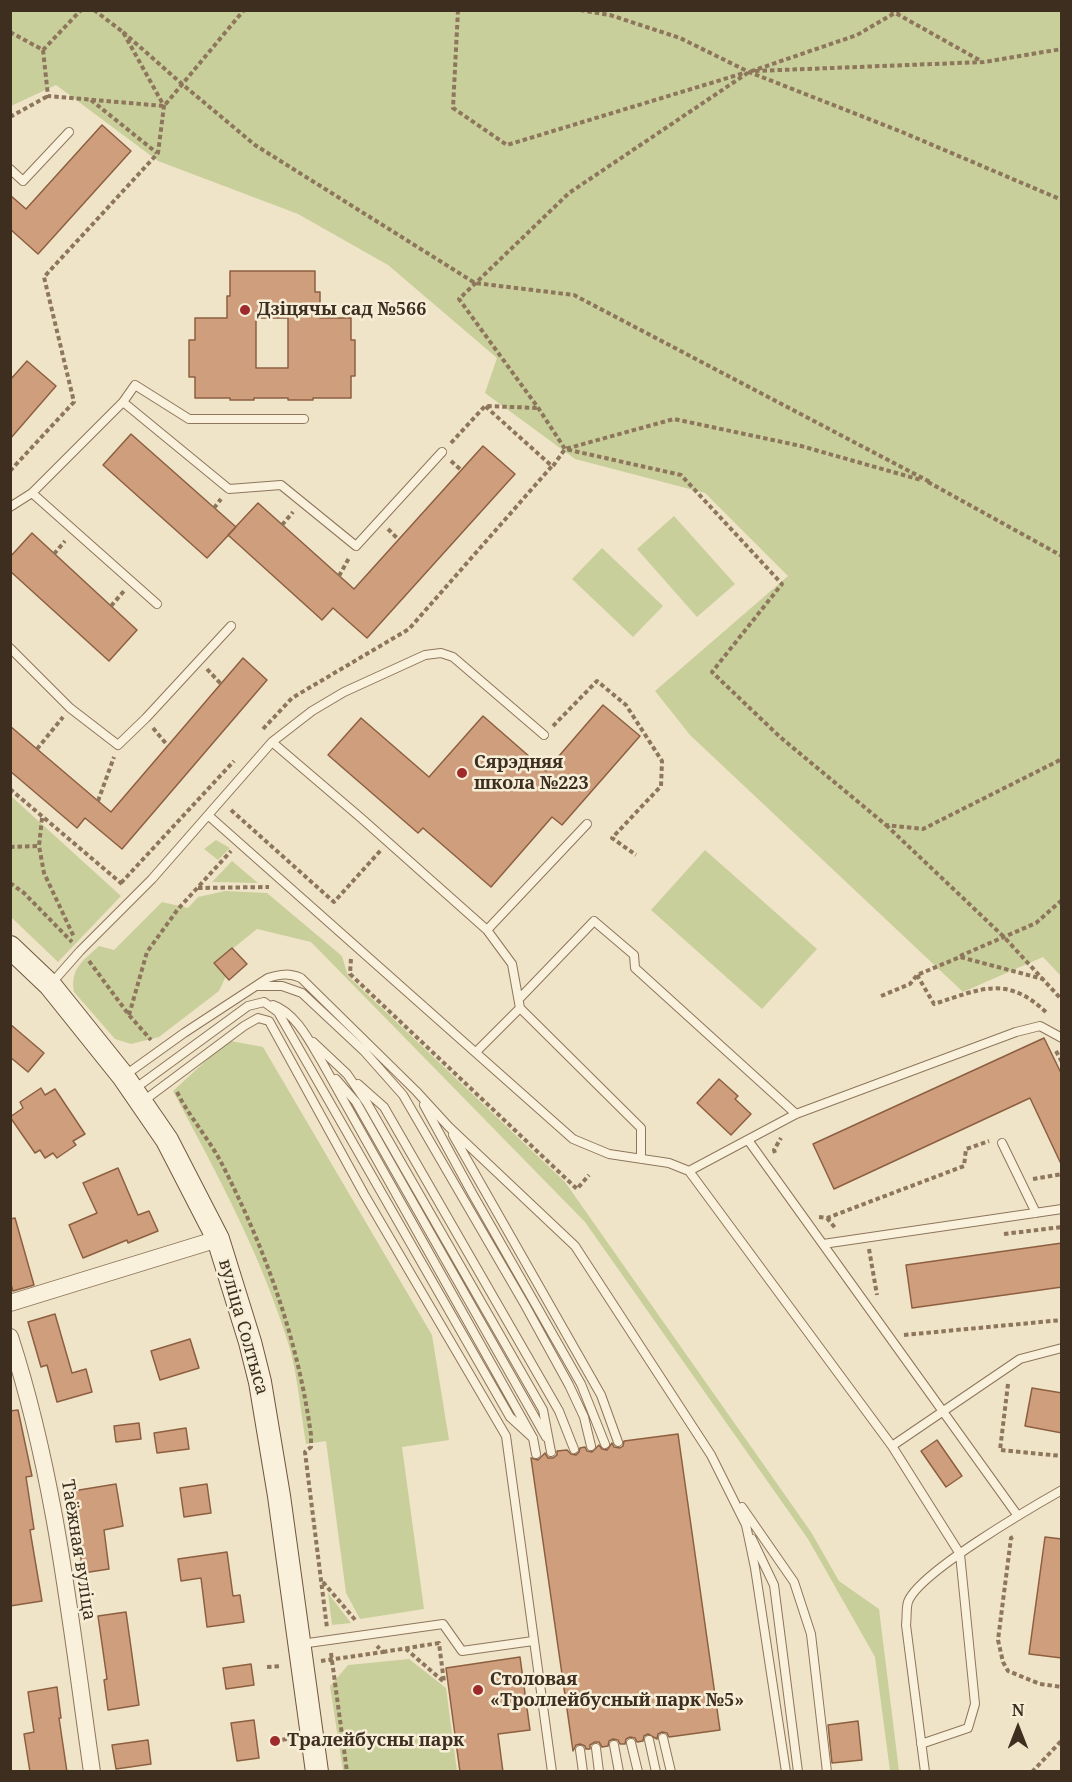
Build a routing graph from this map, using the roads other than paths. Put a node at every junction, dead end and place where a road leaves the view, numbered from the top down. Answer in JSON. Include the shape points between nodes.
{"nodes":[{"id":1,"x":69,"y":132,"type":"dead end"},
{"id":2,"x":10,"y":169,"type":"edge"},
{"id":3,"x":123,"y":402,"type":"junction"},
{"id":4,"x":304,"y":419,"type":"dead end"},
{"id":5,"x":442,"y":452,"type":"road end"},
{"id":6,"x":32,"y":493,"type":"junction"},
{"id":7,"x":10,"y":507,"type":"edge"},
{"id":8,"x":157,"y":604,"type":"dead end"},
{"id":9,"x":231,"y":626,"type":"dead end"},
{"id":10,"x":10,"y":648,"type":"edge"},
{"id":11,"x":544,"y":735,"type":"road end"},
{"id":12,"x":272,"y":742,"type":"junction"},
{"id":13,"x":209,"y":816,"type":"junction"},
{"id":14,"x":587,"y":824,"type":"dead end"},
{"id":15,"x":487,"y":930,"type":"junction"},
{"id":16,"x":10,"y":947,"type":"edge"},
{"id":17,"x":50,"y":986,"type":"junction"},
{"id":18,"x":258,"y":986,"type":"junction"},
{"id":19,"x":264,"y":1002,"type":"junction"},
{"id":20,"x":519,"y":1004,"type":"junction"},
{"id":21,"x":304,"y":1034,"type":"junction"},
{"id":22,"x":1062,"y":1038,"type":"edge"},
{"id":23,"x":476,"y":1052,"type":"junction"},
{"id":24,"x":322,"y":1062,"type":"junction"},
{"id":25,"x":347,"y":1074,"type":"junction"},
{"id":26,"x":132,"y":1089,"type":"junction"},
{"id":27,"x":416,"y":1091,"type":"junction"},
{"id":28,"x":796,"y":1114,"type":"junction"},
{"id":29,"x":449,"y":1127,"type":"junction"},
{"id":30,"x":748,"y":1140,"type":"junction"},
{"id":31,"x":1001,"y":1140,"type":"road end"},
{"id":32,"x":641,"y":1160,"type":"junction"},
{"id":33,"x":689,"y":1171,"type":"junction"},
{"id":34,"x":1062,"y":1209,"type":"edge"},
{"id":35,"x":1036,"y":1213,"type":"junction"},
{"id":36,"x":218,"y":1239,"type":"junction"},
{"id":37,"x":823,"y":1244,"type":"junction"},
{"id":38,"x":10,"y":1304,"type":"edge"},
{"id":39,"x":10,"y":1337,"type":"edge"},
{"id":40,"x":1062,"y":1348,"type":"edge"},
{"id":41,"x":943,"y":1412,"type":"junction"},
{"id":42,"x":533,"y":1438,"type":"junction"},
{"id":43,"x":618,"y":1442,"type":"dead end"},
{"id":44,"x":605,"y":1444,"type":"dead end"},
{"id":45,"x":591,"y":1446,"type":"dead end"},
{"id":46,"x":892,"y":1446,"type":"junction"},
{"id":47,"x":574,"y":1449,"type":"dead end"},
{"id":48,"x":536,"y":1454,"type":"dead end"},
{"id":49,"x":725,"y":1482,"type":"junction"},
{"id":50,"x":1062,"y":1490,"type":"edge"},
{"id":51,"x":1018,"y":1516,"type":"junction"},
{"id":52,"x":746,"y":1525,"type":"junction"},
{"id":53,"x":960,"y":1554,"type":"junction"},
{"id":54,"x":533,"y":1641,"type":"junction"},
{"id":55,"x":301,"y":1644,"type":"junction"},
{"id":56,"x":663,"y":1738,"type":"dead end"},
{"id":57,"x":649,"y":1740,"type":"dead end"},
{"id":58,"x":631,"y":1743,"type":"dead end"},
{"id":59,"x":921,"y":1744,"type":"junction"},
{"id":60,"x":614,"y":1745,"type":"dead end"},
{"id":61,"x":596,"y":1748,"type":"dead end"},
{"id":62,"x":580,"y":1750,"type":"dead end"},
{"id":63,"x":92,"y":1772,"type":"edge"},
{"id":64,"x":317,"y":1772,"type":"edge"},
{"id":65,"x":552,"y":1772,"type":"edge"},
{"id":66,"x":583,"y":1772,"type":"edge"},
{"id":67,"x":599,"y":1772,"type":"edge"},
{"id":68,"x":619,"y":1772,"type":"edge"},
{"id":69,"x":638,"y":1772,"type":"edge"},
{"id":70,"x":656,"y":1772,"type":"edge"},
{"id":71,"x":671,"y":1772,"type":"edge"},
{"id":72,"x":786,"y":1772,"type":"edge"},
{"id":73,"x":798,"y":1772,"type":"edge"},
{"id":74,"x":827,"y":1772,"type":"edge"},
{"id":75,"x":925,"y":1772,"type":"edge"}],
"edges":[{"from":1,"to":2,"type":"lane","via":[[23,181]]},
{"from":3,"to":4,"type":"lane","via":[[135,386],[189,419]]},
{"from":3,"to":5,"type":"lane","via":[[229,489],[281,485],[356,546]]},
{"from":3,"to":6,"type":"lane"},
{"from":6,"to":7,"type":"lane"},
{"from":6,"to":8,"type":"lane"},
{"from":9,"to":10,"type":"lane","via":[[118,745],[70,708]]},
{"from":11,"to":12,"type":"lane","via":[[453,657],[441,653],[425,656],[344,692]]},
{"from":12,"to":13,"type":"lane"},
{"from":12,"to":15,"type":"lane"},
{"from":13,"to":17,"type":"lane"},
{"from":13,"to":23,"type":"lane"},
{"from":14,"to":15,"type":"lane"},
{"from":15,"to":20,"type":"lane","via":[[512,964]]},
{"from":16,"to":17,"type":"main road","name":"вуліца Солтыса"},
{"from":17,"to":26,"type":"main road","name":"вуліца Солтыса"},
{"from":18,"to":26,"type":"lane","via":[[184,1033]]},
{"from":18,"to":27,"type":"lane","via":[[279,975],[301,978]]},
{"from":18,"to":45,"type":"lane","via":[[282,986],[302,993],[364,1051],[403,1095],[570,1385]]},
{"from":19,"to":21,"type":"lane","via":[[285,1009]]},
{"from":19,"to":26,"type":"lane","via":[[248,1006]]},
{"from":19,"to":42,"type":"lane","via":[[278,1012],[510,1417]]},
{"from":20,"to":23,"type":"lane"},
{"from":20,"to":28,"type":"lane","via":[[594,921],[634,955],[635,969]]},
{"from":20,"to":32,"type":"lane","via":[[641,1128]]},
{"from":21,"to":24,"type":"lane"},
{"from":21,"to":25,"type":"lane"},
{"from":22,"to":28,"type":"lane","via":[[1040,1026],[1016,1032]]},
{"from":23,"to":32,"type":"lane","via":[[573,1139],[609,1154]]},
{"from":24,"to":25,"type":"lane","via":[[356,1102],[550,1448],[543,1410]]},
{"from":24,"to":42,"type":"lane"},
{"from":25,"to":47,"type":"lane","via":[[384,1107],[559,1411]]},
{"from":26,"to":36,"type":"main road","name":"вуліца Солтыса","via":[[167,1140]]},
{"from":26,"to":54,"type":"lane","via":[[258,1018],[269,1021],[364,1194],[506,1436]]},
{"from":27,"to":29,"type":"lane"},
{"from":27,"to":44,"type":"lane","via":[[581,1384]]},
{"from":28,"to":30,"type":"lane"},
{"from":29,"to":43,"type":"lane","via":[[601,1395]]},
{"from":29,"to":49,"type":"lane","via":[[575,1246]]},
{"from":30,"to":33,"type":"lane"},
{"from":30,"to":37,"type":"lane"},
{"from":31,"to":35,"type":"lane"},
{"from":32,"to":33,"type":"lane","via":[[669,1163]]},
{"from":33,"to":46,"type":"lane"},
{"from":34,"to":35,"type":"lane"},
{"from":35,"to":37,"type":"lane"},
{"from":36,"to":38,"type":"street"},
{"from":36,"to":55,"type":"main road","name":"вуліца Солтыса","via":[[260,1382]]},
{"from":37,"to":41,"type":"lane"},
{"from":39,"to":63,"type":"street","name":"Таёжная вуліца","via":[[28,1391],[56,1522]]},
{"from":40,"to":41,"type":"lane","via":[[1020,1359]]},
{"from":41,"to":46,"type":"lane"},
{"from":41,"to":51,"type":"lane"},
{"from":42,"to":48,"type":"lane"},
{"from":46,"to":53,"type":"lane"},
{"from":49,"to":52,"type":"lane"},
{"from":49,"to":74,"type":"lane","via":[[794,1582],[811,1634]]},
{"from":50,"to":51,"type":"lane"},
{"from":51,"to":53,"type":"lane"},
{"from":52,"to":72,"type":"lane"},
{"from":52,"to":73,"type":"lane","via":[[774,1585]]},
{"from":53,"to":59,"type":"lane","via":[[922,1584],[908,1601],[906,1625]]},
{"from":53,"to":59,"type":"lane","via":[[975,1704],[968,1728]]},
{"from":54,"to":55,"type":"lane","via":[[462,1651],[443,1624]]},
{"from":54,"to":65,"type":"lane"},
{"from":55,"to":64,"type":"main road","name":"вуліца Солтыса"},
{"from":56,"to":71,"type":"lane"},
{"from":57,"to":70,"type":"lane"},
{"from":58,"to":69,"type":"lane"},
{"from":59,"to":75,"type":"lane"},
{"from":60,"to":68,"type":"lane"},
{"from":61,"to":67,"type":"lane"},
{"from":62,"to":66,"type":"lane"}]}
